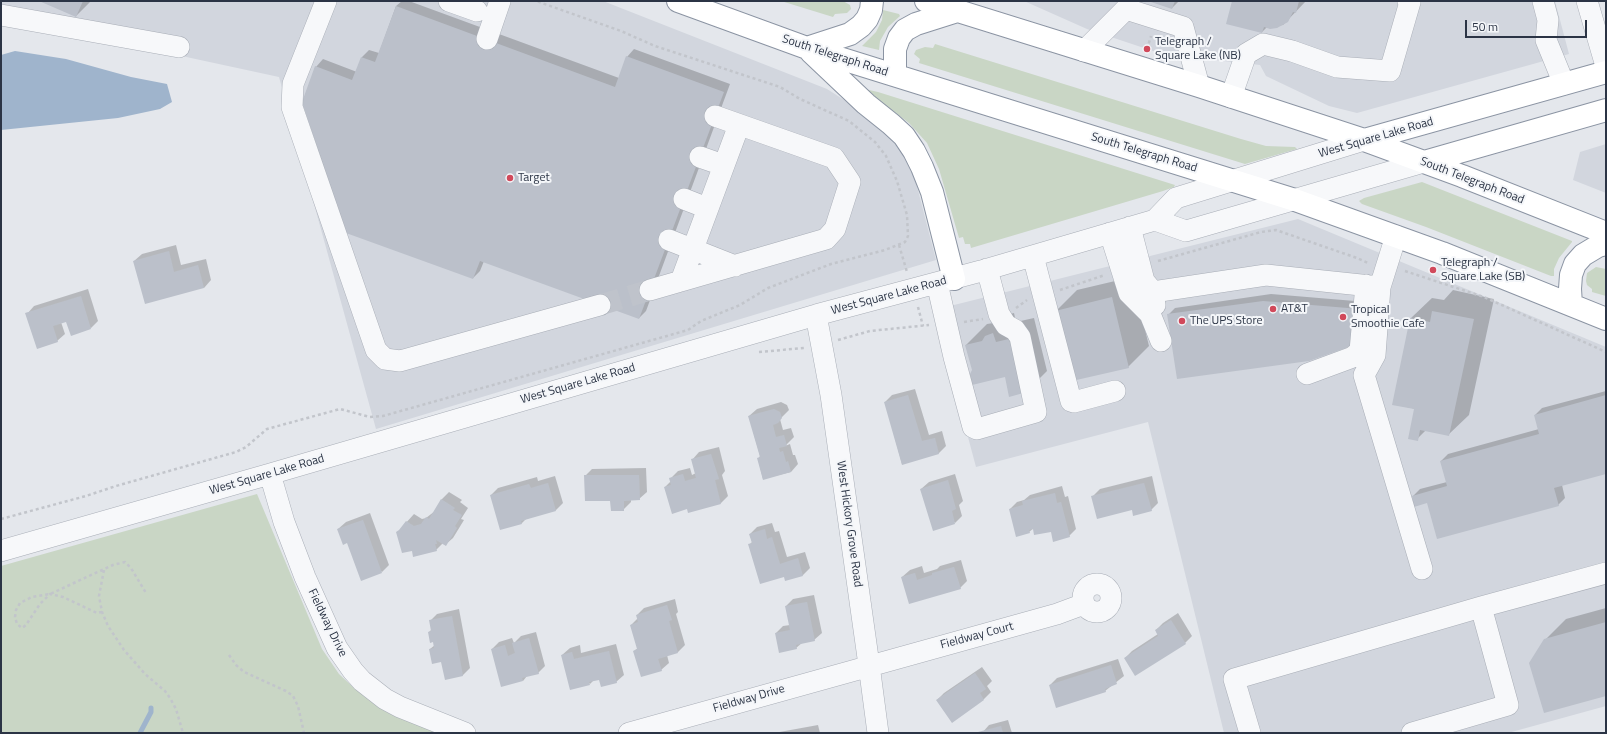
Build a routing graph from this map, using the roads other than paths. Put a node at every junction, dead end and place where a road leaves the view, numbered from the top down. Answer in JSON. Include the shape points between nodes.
{"nodes":[{"id":1,"x":326,"y":1,"type":"edge"},
{"id":2,"x":449,"y":1,"type":"edge"},
{"id":3,"x":500,"y":1,"type":"edge"},
{"id":4,"x":678,"y":1,"type":"edge"},
{"id":5,"x":872,"y":1,"type":"edge"},
{"id":6,"x":926,"y":1,"type":"edge"},
{"id":7,"x":1408,"y":1,"type":"edge"},
{"id":8,"x":1543,"y":1,"type":"edge"},
{"id":9,"x":1587,"y":1,"type":"edge"},
{"id":10,"x":957,"y":10,"type":"junction"},
{"id":11,"x":477,"y":11,"type":"dead end"},
{"id":12,"x":1,"y":15,"type":"edge"},
{"id":13,"x":486,"y":39,"type":"dead end"},
{"id":14,"x":179,"y":47,"type":"dead end"},
{"id":15,"x":808,"y":48,"type":"junction"},
{"id":16,"x":1084,"y":51,"type":"junction"},
{"id":17,"x":1606,"y":66,"type":"edge"},
{"id":18,"x":1606,"y":72,"type":"edge"},
{"id":19,"x":895,"y":75,"type":"junction"},
{"id":20,"x":1564,"y":84,"type":"junction"},
{"id":21,"x":1200,"y":86,"type":"junction"},
{"id":22,"x":1231,"y":97,"type":"junction"},
{"id":23,"x":1606,"y":110,"type":"edge"},
{"id":24,"x":715,"y":116,"type":"dead end"},
{"id":25,"x":739,"y":125,"type":"junction"},
{"id":26,"x":1364,"y":140,"type":"junction"},
{"id":27,"x":700,"y":156,"type":"dead end"},
{"id":28,"x":1424,"y":162,"type":"junction"},
{"id":29,"x":723,"y":166,"type":"junction"},
{"id":30,"x":1233,"y":180,"type":"junction"},
{"id":31,"x":684,"y":199,"type":"dead end"},
{"id":32,"x":1295,"y":200,"type":"junction"},
{"id":33,"x":707,"y":208,"type":"junction"},
{"id":34,"x":1155,"y":220,"type":"junction"},
{"id":35,"x":1130,"y":227,"type":"junction"},
{"id":36,"x":1110,"y":233,"type":"junction"},
{"id":37,"x":1606,"y":233,"type":"edge"},
{"id":38,"x":1396,"y":236,"type":"junction"},
{"id":39,"x":669,"y":240,"type":"dead end"},
{"id":40,"x":1606,"y":244,"type":"edge"},
{"id":41,"x":692,"y":249,"type":"junction"},
{"id":42,"x":1033,"y":256,"type":"junction"},
{"id":43,"x":735,"y":266,"type":"junction"},
{"id":44,"x":987,"y":270,"type":"junction"},
{"id":45,"x":681,"y":281,"type":"junction"},
{"id":46,"x":946,"y":281,"type":"junction"},
{"id":47,"x":1373,"y":286,"type":"junction"},
{"id":48,"x":650,"y":290,"type":"tunnel mouth"},
{"id":49,"x":1153,"y":292,"type":"junction"},
{"id":50,"x":600,"y":305,"type":"tunnel mouth"},
{"id":51,"x":1571,"y":305,"type":"junction"},
{"id":52,"x":816,"y":315,"type":"junction"},
{"id":53,"x":1606,"y":319,"type":"edge"},
{"id":54,"x":1364,"y":374,"type":"junction"},
{"id":55,"x":1115,"y":391,"type":"dead end"},
{"id":56,"x":270,"y":474,"type":"junction"},
{"id":57,"x":1,"y":551,"type":"edge"},
{"id":58,"x":1422,"y":569,"type":"dead end"},
{"id":59,"x":1606,"y":573,"type":"edge"},
{"id":60,"x":1084,"y":604,"type":"dead end"},
{"id":61,"x":1482,"y":607,"type":"junction"},
{"id":62,"x":869,"y":665,"type":"junction"},
{"id":63,"x":465,"y":733,"type":"edge"},
{"id":64,"x":629,"y":733,"type":"edge"},
{"id":65,"x":878,"y":733,"type":"edge"},
{"id":66,"x":1250,"y":733,"type":"edge"},
{"id":67,"x":1412,"y":733,"type":"edge"}],
"edges":[{"from":1,"to":50,"type":"street","via":[[293,84],[292,107],[376,350],[385,359],[400,360]]},
{"from":2,"to":11,"type":"street"},
{"from":3,"to":13,"type":"street"},
{"from":4,"to":15,"type":"highway","name":"South Telegraph Road"},
{"from":5,"to":15,"type":"highway","via":[[868,19],[861,26],[850,34]]},
{"from":6,"to":10,"type":"highway","name":"South Telegraph Road"},
{"from":7,"to":22,"type":"street","via":[[1410,2],[1390,72],[1337,67],[1263,44],[1246,54]]},
{"from":8,"to":20,"type":"street","via":[[1548,20],[1546,40]]},
{"from":9,"to":17,"type":"street"},
{"from":10,"to":16,"type":"highway","name":"South Telegraph Road"},
{"from":10,"to":19,"type":"highway","via":[[905,30],[895,49]]},
{"from":12,"to":14,"type":"street"},
{"from":15,"to":19,"type":"highway","name":"South Telegraph Road"},
{"from":15,"to":46,"type":"highway","via":[[866,104],[892,124],[914,151],[932,192]]},
{"from":16,"to":21,"type":"highway","name":"South Telegraph Road"},
{"from":16,"to":21,"type":"street","via":[[1126,9],[1183,27]]},
{"from":18,"to":20,"type":"highway","name":"West Square Lake Road"},
{"from":19,"to":30,"type":"highway","name":"South Telegraph Road"},
{"from":20,"to":26,"type":"highway","name":"West Square Lake Road"},
{"from":21,"to":22,"type":"highway","name":"South Telegraph Road"},
{"from":22,"to":26,"type":"highway","name":"South Telegraph Road"},
{"from":23,"to":28,"type":"highway"},
{"from":24,"to":25,"type":"street"},
{"from":25,"to":29,"type":"street"},
{"from":25,"to":43,"type":"street","via":[[834,158],[850,182],[834,229],[826,239]]},
{"from":26,"to":28,"type":"highway","name":"South Telegraph Road"},
{"from":26,"to":30,"type":"street","name":"West Square Lake Road"},
{"from":27,"to":29,"type":"street"},
{"from":28,"to":32,"type":"street"},
{"from":28,"to":37,"type":"highway","name":"South Telegraph Road"},
{"from":29,"to":33,"type":"street"},
{"from":30,"to":32,"type":"highway","name":"South Telegraph Road"},
{"from":30,"to":34,"type":"street","name":"West Square Lake Road","via":[[1176,198]]},
{"from":31,"to":33,"type":"street"},
{"from":32,"to":34,"type":"street","via":[[1186,231]]},
{"from":32,"to":38,"type":"highway","name":"South Telegraph Road"},
{"from":33,"to":41,"type":"street"},
{"from":34,"to":35,"type":"street","name":"West Square Lake Road"},
{"from":35,"to":36,"type":"street","name":"West Square Lake Road"},
{"from":35,"to":49,"type":"street","via":[[1144,281]]},
{"from":36,"to":42,"type":"street","name":"West Square Lake Road"},
{"from":36,"to":49,"type":"street","via":[[1129,292],[1150,314],[1160,341]]},
{"from":38,"to":47,"type":"street"},
{"from":38,"to":51,"type":"highway","name":"South Telegraph Road"},
{"from":39,"to":41,"type":"street"},
{"from":40,"to":51,"type":"highway","via":[[1583,255],[1575,264],[1571,275]]},
{"from":41,"to":43,"type":"street"},
{"from":41,"to":45,"type":"street"},
{"from":42,"to":44,"type":"street","name":"West Square Lake Road"},
{"from":42,"to":55,"type":"street","via":[[1071,401]]},
{"from":43,"to":45,"type":"street"},
{"from":44,"to":46,"type":"street","name":"West Square Lake Road"},
{"from":44,"to":46,"type":"street","via":[[999,314],[1006,325],[1015,330],[1020,337],[1036,412],[977,429],[973,427],[954,358]]},
{"from":45,"to":48,"type":"street"},
{"from":46,"to":52,"type":"street","name":"West Square Lake Road"},
{"from":47,"to":49,"type":"street","via":[[1266,275]]},
{"from":47,"to":54,"type":"street","via":[[1375,355]]},
{"from":47,"to":54,"type":"street","via":[[1360,351],[1354,357],[1307,374]]},
{"from":51,"to":53,"type":"highway","name":"South Telegraph Road"},
{"from":52,"to":56,"type":"street","name":"West Square Lake Road"},
{"from":52,"to":62,"type":"street","name":"West Hickory Grove Road","via":[[831,395]]},
{"from":54,"to":58,"type":"street"},
{"from":56,"to":57,"type":"street","name":"West Square Lake Road"},
{"from":56,"to":63,"type":"street","name":"Fieldway Drive","via":[[284,522],[308,584],[337,648],[352,671],[385,698]]},
{"from":59,"to":61,"type":"street"},
{"from":60,"to":62,"type":"street","name":"Fieldway Court","via":[[1057,614]]},
{"from":61,"to":66,"type":"street","via":[[1234,679]]},
{"from":61,"to":67,"type":"street","via":[[1508,705]]},
{"from":62,"to":64,"type":"street","name":"Fieldway Drive"},
{"from":62,"to":65,"type":"street","name":"West Hickory Grove Road"}]}
